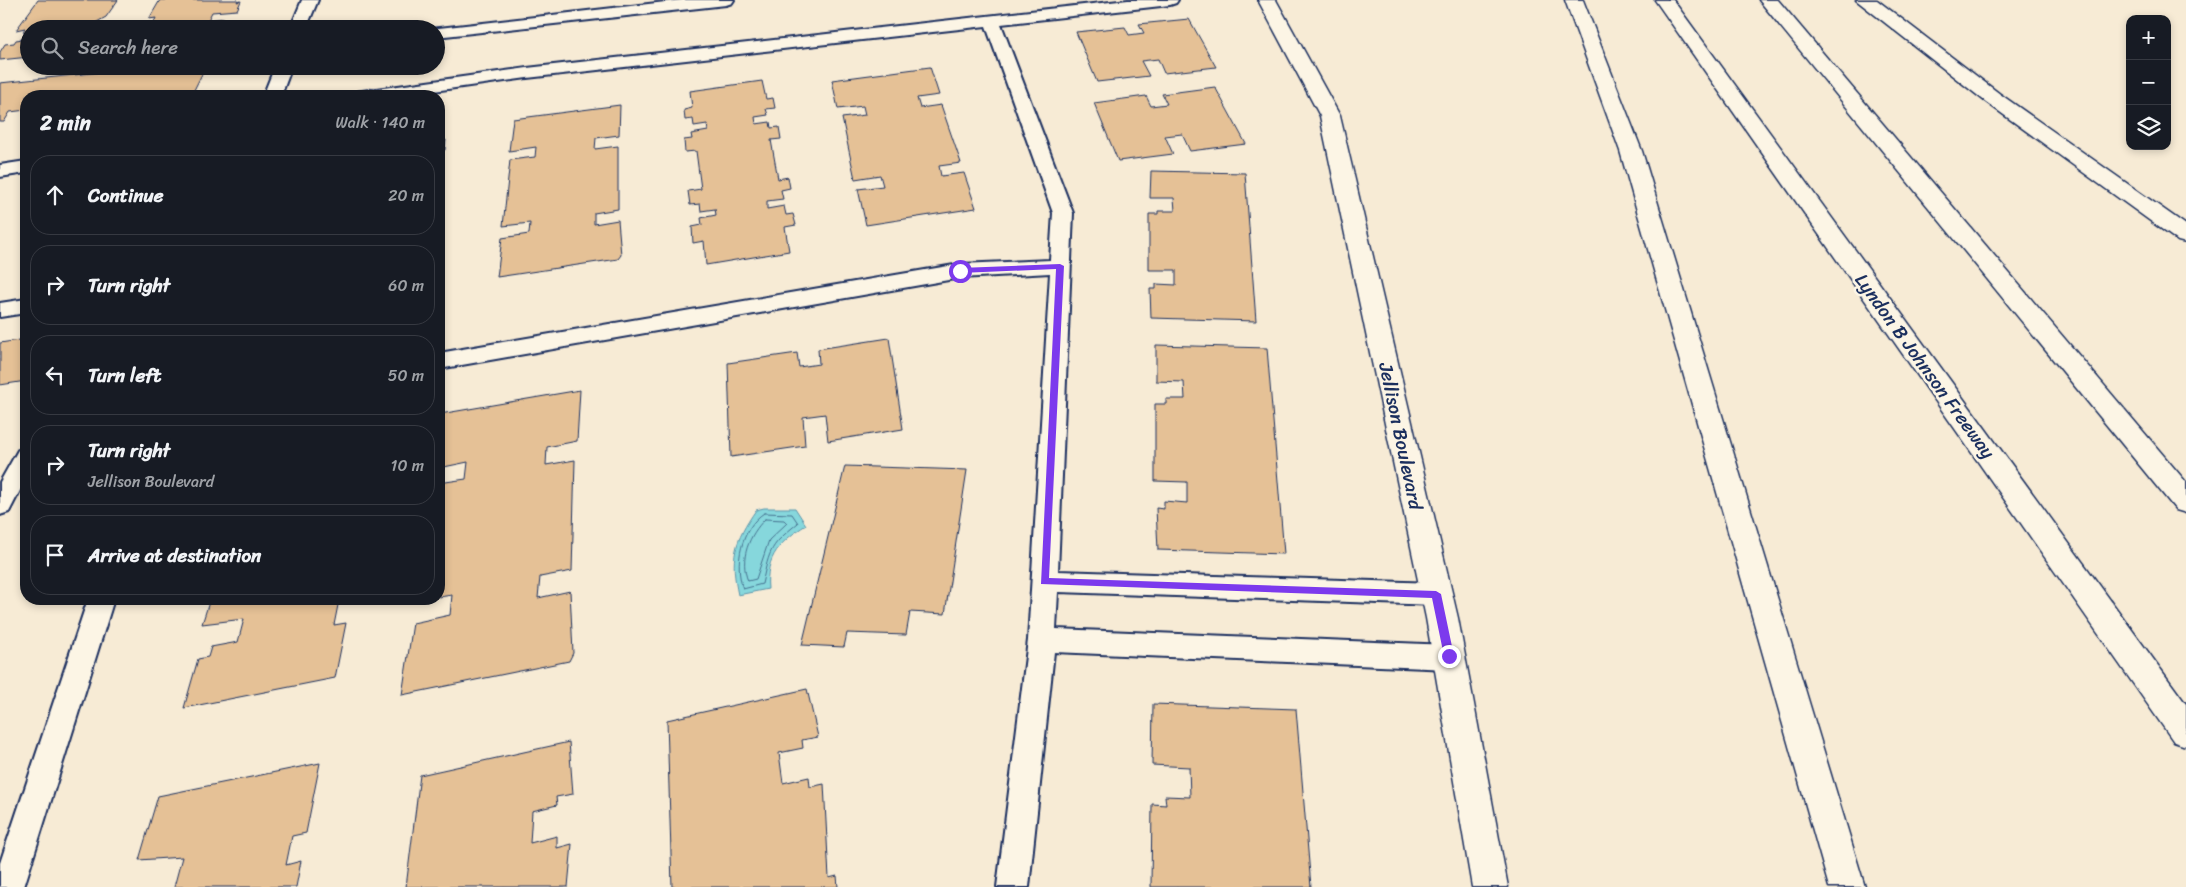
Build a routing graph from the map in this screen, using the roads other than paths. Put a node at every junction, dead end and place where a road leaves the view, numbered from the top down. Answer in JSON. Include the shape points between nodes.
{"nodes":[{"id":1,"x":310,"y":0,"type":"edge"},
{"id":2,"x":726,"y":0,"type":"edge"},
{"id":3,"x":1170,"y":0,"type":"edge"},
{"id":4,"x":1267,"y":0,"type":"edge"},
{"id":5,"x":1574,"y":0,"type":"edge"},
{"id":6,"x":1664,"y":0,"type":"edge"},
{"id":7,"x":1768,"y":0,"type":"edge"},
{"id":8,"x":1864,"y":0,"type":"edge"},
{"id":9,"x":302,"y":20,"type":"edge"},
{"id":10,"x":992,"y":21,"type":"junction"},
{"id":11,"x":445,"y":31,"type":"edge"},
{"id":12,"x":280,"y":75,"type":"edge"},
{"id":13,"x":274,"y":90,"type":"edge"},
{"id":14,"x":405,"y":90,"type":"edge"},
{"id":15,"x":20,"y":168,"type":"edge"},
{"id":16,"x":0,"y":171,"type":"edge"},
{"id":17,"x":2186,"y":236,"type":"edge"},
{"id":18,"x":1060,"y":266,"type":"junction"},
{"id":19,"x":20,"y":307,"type":"edge"},
{"id":20,"x":0,"y":310,"type":"edge"},
{"id":21,"x":445,"y":360,"type":"edge"},
{"id":22,"x":20,"y":467,"type":"edge"},
{"id":23,"x":2186,"y":502,"type":"edge"},
{"id":24,"x":0,"y":504,"type":"edge"},
{"id":25,"x":1044,"y":581,"type":"junction"},
{"id":26,"x":1436,"y":594,"type":"junction"},
{"id":27,"x":100,"y":605,"type":"edge"},
{"id":28,"x":1042,"y":640,"type":"junction"},
{"id":29,"x":1449,"y":656,"type":"junction"},
{"id":30,"x":2186,"y":732,"type":"edge"},
{"id":31,"x":8,"y":887,"type":"edge"},
{"id":32,"x":1013,"y":887,"type":"edge"},
{"id":33,"x":1490,"y":887,"type":"edge"},
{"id":34,"x":1847,"y":887,"type":"edge"}],
"edges":[{"from":1,"to":9,"type":"lane"},
{"from":2,"to":11,"type":"lane"},
{"from":3,"to":10,"type":"lane"},
{"from":4,"to":26,"type":"main road","name":"Jellison Boulevard","via":[[1330,116]]},
{"from":5,"to":34,"type":"main road","via":[[1631,151]]},
{"from":6,"to":30,"type":"main road","name":"Lyndon B Johnson Freeway"},
{"from":7,"to":23,"type":"main road"},
{"from":8,"to":17,"type":"main road","via":[[2001,104]]},
{"from":10,"to":14,"type":"lane","via":[[527,73]]},
{"from":10,"to":18,"type":"lane","via":[[1063,213]]},
{"from":12,"to":13,"type":"lane"},
{"from":15,"to":16,"type":"lane"},
{"from":18,"to":21,"type":"lane","via":[[960,271]]},
{"from":18,"to":25,"type":"lane"},
{"from":19,"to":20,"type":"lane"},
{"from":22,"to":24,"type":"lane"},
{"from":25,"to":26,"type":"lane"},
{"from":25,"to":28,"type":"lane"},
{"from":26,"to":29,"type":"main road","name":"Jellison Boulevard"},
{"from":27,"to":31,"type":"lane"},
{"from":28,"to":29,"type":"lane"},
{"from":28,"to":32,"type":"lane"},
{"from":29,"to":33,"type":"main road","name":"Jellison Boulevard"}]}
